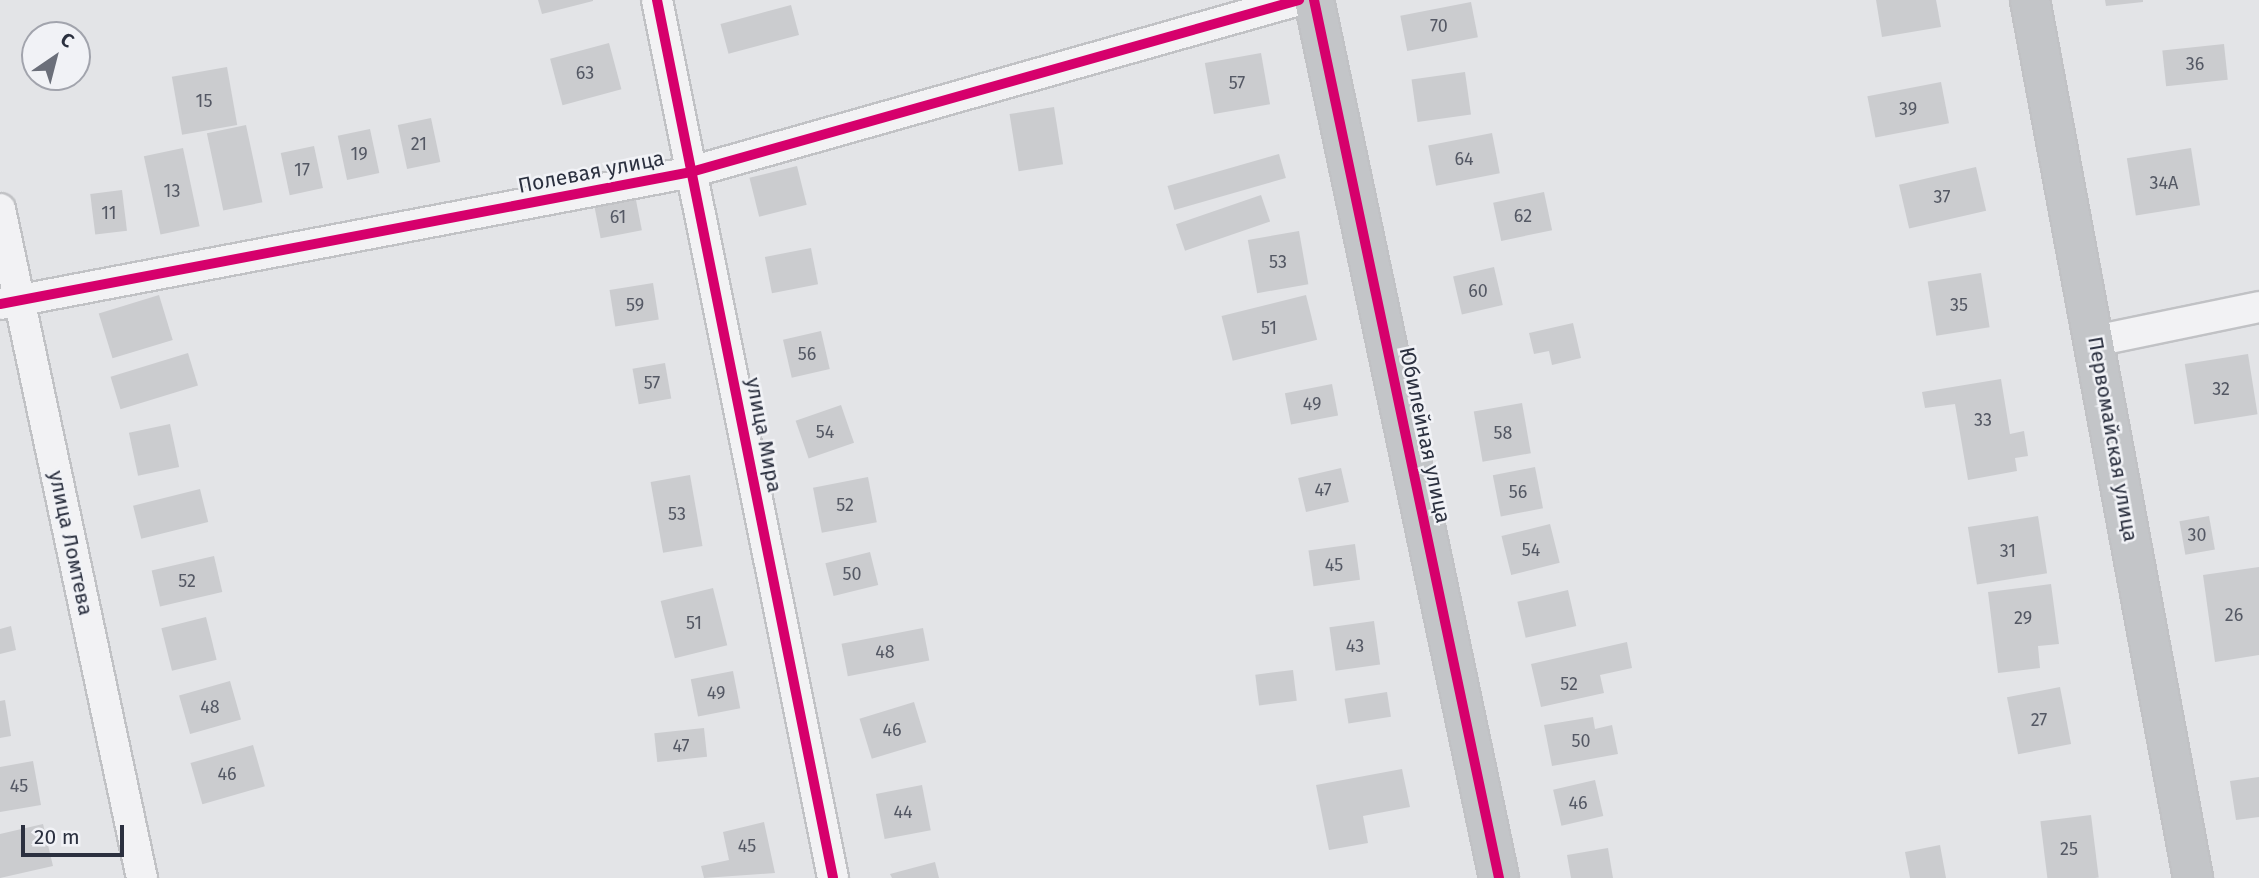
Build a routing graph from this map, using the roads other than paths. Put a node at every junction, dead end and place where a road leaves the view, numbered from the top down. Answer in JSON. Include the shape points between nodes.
{"nodes":[{"id":1,"x":657,"y":0,"type":"edge"},
{"id":2,"x":1299,"y":0,"type":"edge"},
{"id":3,"x":1314,"y":0,"type":"edge"},
{"id":4,"x":2030,"y":0,"type":"edge"},
{"id":5,"x":691,"y":172,"type":"junction"},
{"id":6,"x":0,"y":208,"type":"edge"},
{"id":7,"x":9,"y":302,"type":"edge"},
{"id":8,"x":2259,"y":307,"type":"edge"},
{"id":9,"x":2095,"y":341,"type":"junction"},
{"id":10,"x":142,"y":878,"type":"edge"},
{"id":11,"x":833,"y":878,"type":"edge"},
{"id":12,"x":1499,"y":878,"type":"edge"},
{"id":13,"x":2193,"y":878,"type":"edge"}],
"edges":[{"from":1,"to":5,"type":"street","name":"улица Мира"},
{"from":2,"to":5,"type":"street","name":"Полевая улица"},
{"from":3,"to":12,"type":"street","name":"Юбилейная улица"},
{"from":4,"to":9,"type":"street","name":"Первомайская улица"},
{"from":5,"to":7,"type":"street","name":"Полевая улица"},
{"from":5,"to":11,"type":"street","name":"улица Мира"},
{"from":6,"to":7,"type":"street","name":"улица Ломтева"},
{"from":7,"to":10,"type":"street","name":"улица Ломтева"},
{"from":8,"to":9,"type":"street"},
{"from":9,"to":13,"type":"street","name":"Первомайская улица"}]}
